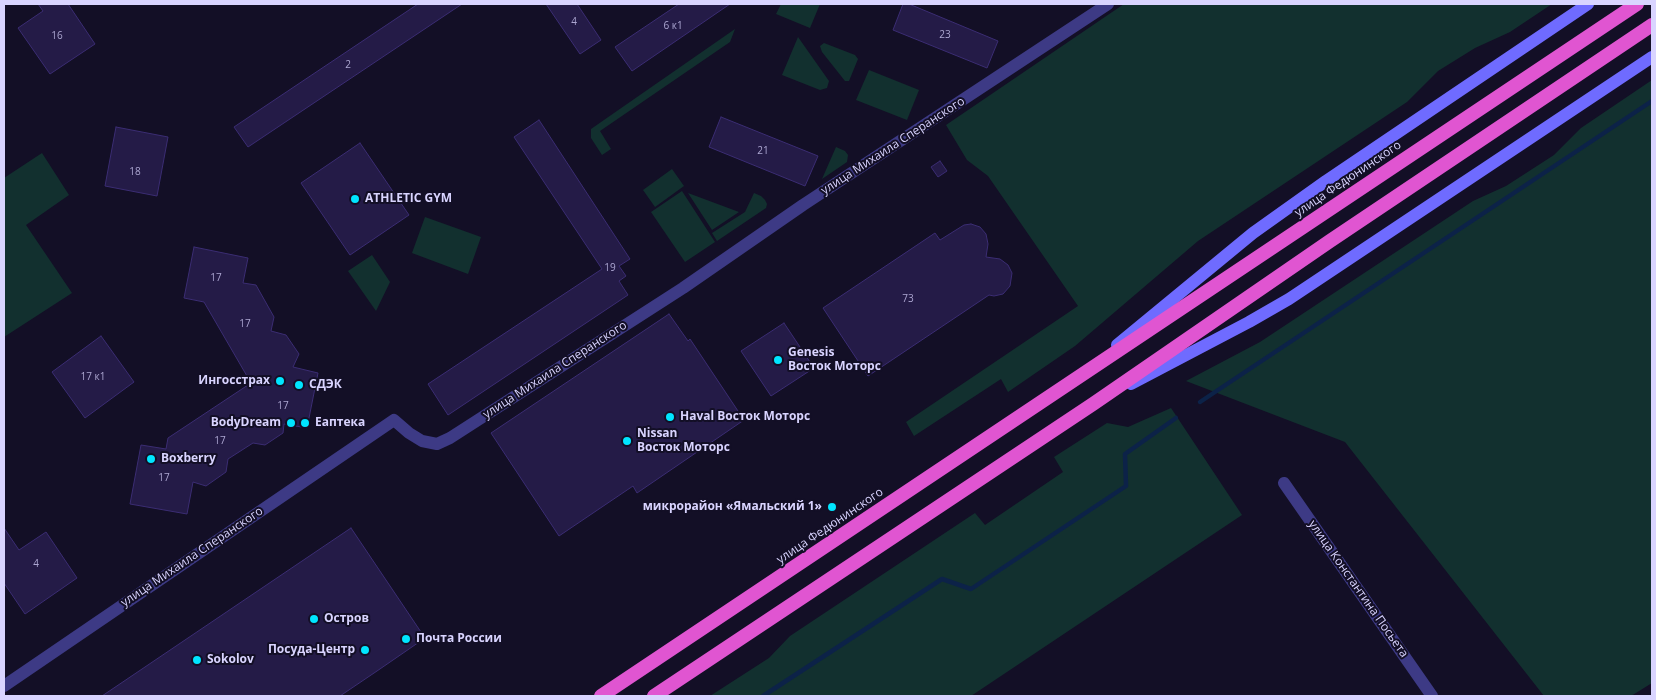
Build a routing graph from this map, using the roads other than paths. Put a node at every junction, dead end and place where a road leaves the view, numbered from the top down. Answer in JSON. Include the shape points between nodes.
{"nodes":[{"id":1,"x":1108,"y":4,"type":"edge"},
{"id":2,"x":1588,"y":4,"type":"edge"},
{"id":3,"x":1637,"y":4,"type":"edge"},
{"id":4,"x":1652,"y":25,"type":"edge"},
{"id":5,"x":1652,"y":57,"type":"edge"},
{"id":6,"x":1075,"y":380,"type":"junction"},
{"id":7,"x":1093,"y":404,"type":"junction"},
{"id":8,"x":1284,"y":483,"type":"dead end"},
{"id":9,"x":4,"y":686,"type":"edge"},
{"id":10,"x":601,"y":696,"type":"edge"},
{"id":11,"x":654,"y":696,"type":"edge"},
{"id":12,"x":1432,"y":696,"type":"edge"}],
"edges":[{"from":1,"to":9,"type":"street","name":"улица Михаила Сперанского","via":[[683,288],[450,438],[437,444],[422,441],[394,420]]},
{"from":2,"to":6,"type":"main road","name":"улица Федюнинского","via":[[1252,233]]},
{"from":3,"to":6,"type":"highway","name":"улица Федюнинского"},
{"from":4,"to":7,"type":"highway"},
{"from":5,"to":7,"type":"main road","via":[[1289,299]]},
{"from":6,"to":10,"type":"highway","name":"улица Федюнинского"},
{"from":7,"to":11,"type":"highway"},
{"from":8,"to":12,"type":"street","name":"улица Константина Посьета"}]}
